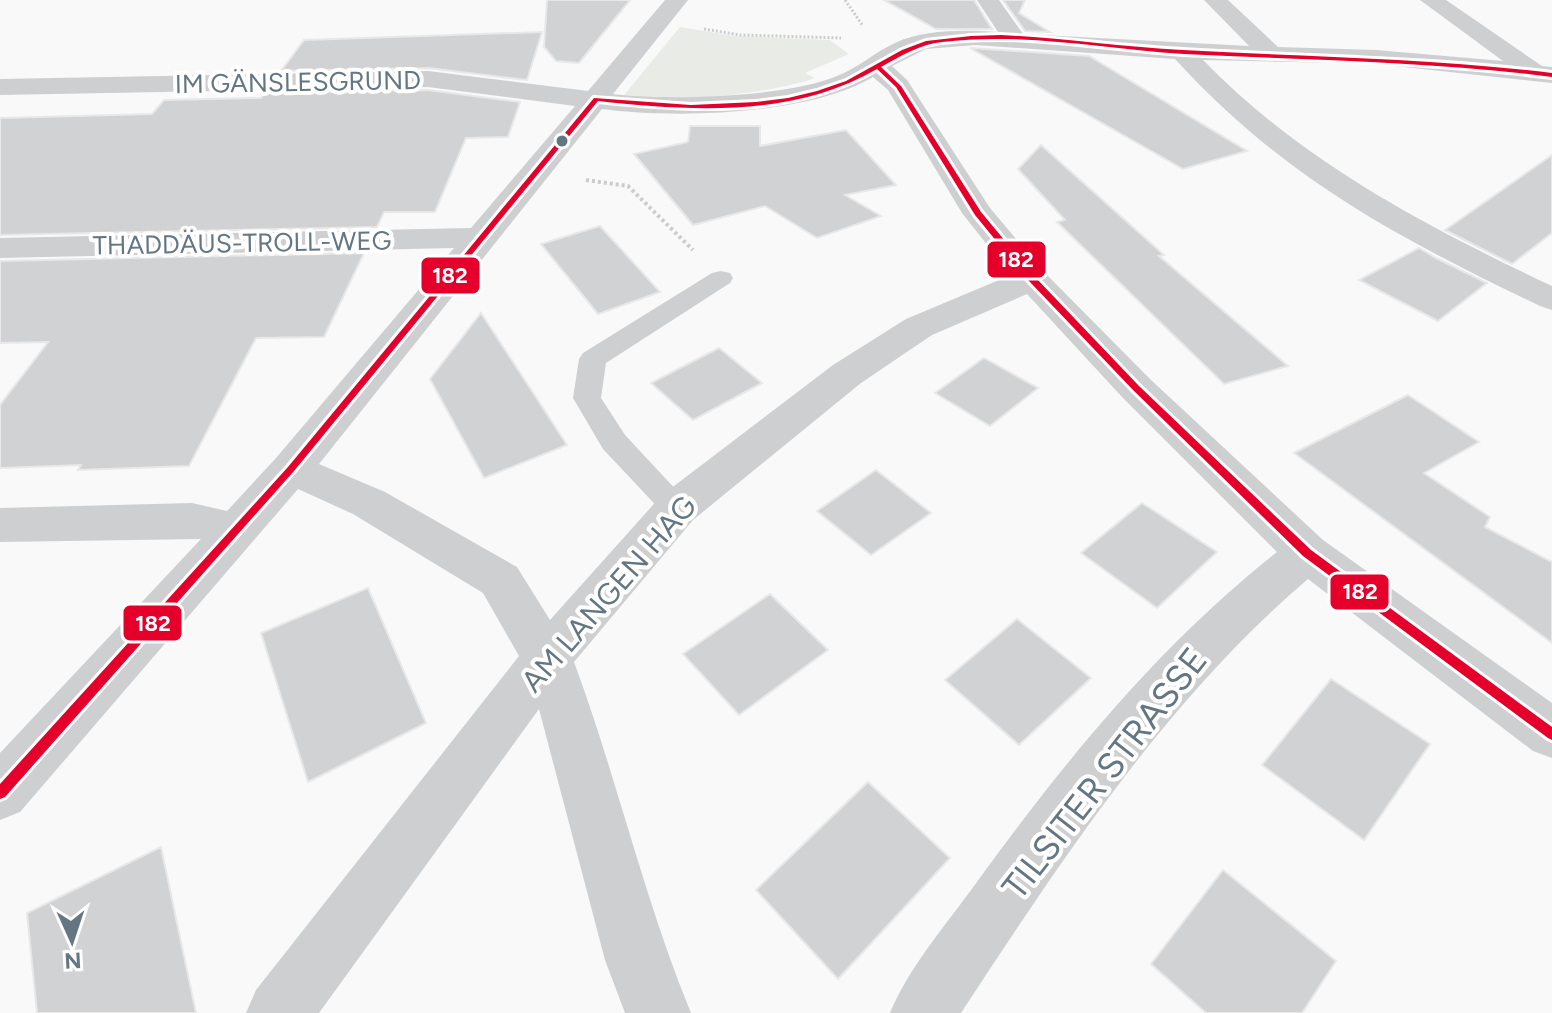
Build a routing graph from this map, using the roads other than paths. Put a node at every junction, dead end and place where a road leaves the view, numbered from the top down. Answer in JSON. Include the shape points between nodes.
{"nodes":[{"id":1,"x":677,"y":0,"type":"edge"},
{"id":2,"x":988,"y":0,"type":"edge"},
{"id":3,"x":1215,"y":0,"type":"edge"},
{"id":4,"x":1431,"y":0,"type":"edge"},
{"id":5,"x":1015,"y":40,"type":"junction"},
{"id":6,"x":864,"y":52,"type":"junction"},
{"id":7,"x":1182,"y":52,"type":"junction"},
{"id":8,"x":1271,"y":54,"type":"junction"},
{"id":9,"x":1544,"y":74,"type":"edge"},
{"id":10,"x":0,"y":87,"type":"edge"},
{"id":11,"x":596,"y":99,"type":"junction"},
{"id":12,"x":484,"y":238,"type":"junction"},
{"id":13,"x":0,"y":248,"type":"edge"},
{"id":14,"x":721,"y":278,"type":"road end"},
{"id":15,"x":1032,"y":279,"type":"junction"},
{"id":16,"x":1552,"y":299,"type":"edge"},
{"id":17,"x":291,"y":469,"type":"junction"},
{"id":18,"x":677,"y":508,"type":"junction"},
{"id":19,"x":0,"y":525,"type":"edge"},
{"id":20,"x":238,"y":530,"type":"junction"},
{"id":21,"x":1307,"y":553,"type":"junction"},
{"id":22,"x":547,"y":658,"type":"junction"},
{"id":23,"x":1552,"y":734,"type":"edge"},
{"id":24,"x":0,"y":793,"type":"edge"},
{"id":25,"x":279,"y":1013,"type":"edge"},
{"id":26,"x":658,"y":1013,"type":"edge"},
{"id":27,"x":923,"y":1013,"type":"edge"}],
"edges":[{"from":1,"to":11,"type":"street"},
{"from":2,"to":5,"type":"street"},
{"from":3,"to":8,"type":"street"},
{"from":4,"to":9,"type":"street"},
{"from":5,"to":6,"type":"street","name":"IM GÄNSLESGRUND","via":[[975,38]]},
{"from":5,"to":7,"type":"street","name":"IM GÄNSLESGRUND"},
{"from":6,"to":11,"type":"street","name":"IM GÄNSLESGRUND","via":[[846,82],[797,95],[748,102],[633,105]]},
{"from":6,"to":15,"type":"street","via":[[898,86],[957,184]]},
{"from":7,"to":8,"type":"street","name":"IM GÄNSLESGRUND"},
{"from":7,"to":16,"type":"street","via":[[1247,120],[1351,196]]},
{"from":8,"to":9,"type":"street","name":"IM GÄNSLESGRUND","via":[[1406,59]]},
{"from":10,"to":11,"type":"street","name":"IM GÄNSLESGRUND","via":[[428,79]]},
{"from":11,"to":12,"type":"street"},
{"from":12,"to":13,"type":"street","name":"THADDÄUS-TROLL-WEG"},
{"from":12,"to":17,"type":"street"},
{"from":14,"to":18,"type":"lane","via":[[593,359],[587,398],[614,442]]},
{"from":15,"to":18,"type":"street","name":"AM LANGEN HAG","via":[[919,327],[859,366]]},
{"from":15,"to":21,"type":"street"},
{"from":17,"to":20,"type":"street"},
{"from":17,"to":22,"type":"street","via":[[369,503],[500,580]]},
{"from":18,"to":22,"type":"street","name":"AM LANGEN HAG"},
{"from":19,"to":20,"type":"street","via":[[192,520]]},
{"from":20,"to":24,"type":"street"},
{"from":21,"to":23,"type":"street"},
{"from":21,"to":27,"type":"street","name":"TILSITER STRASSE","via":[[1194,654],[1075,797]]},
{"from":22,"to":25,"type":"street","name":"AM LANGEN HAG"},
{"from":22,"to":26,"type":"street","via":[[575,737],[637,960]]}]}
